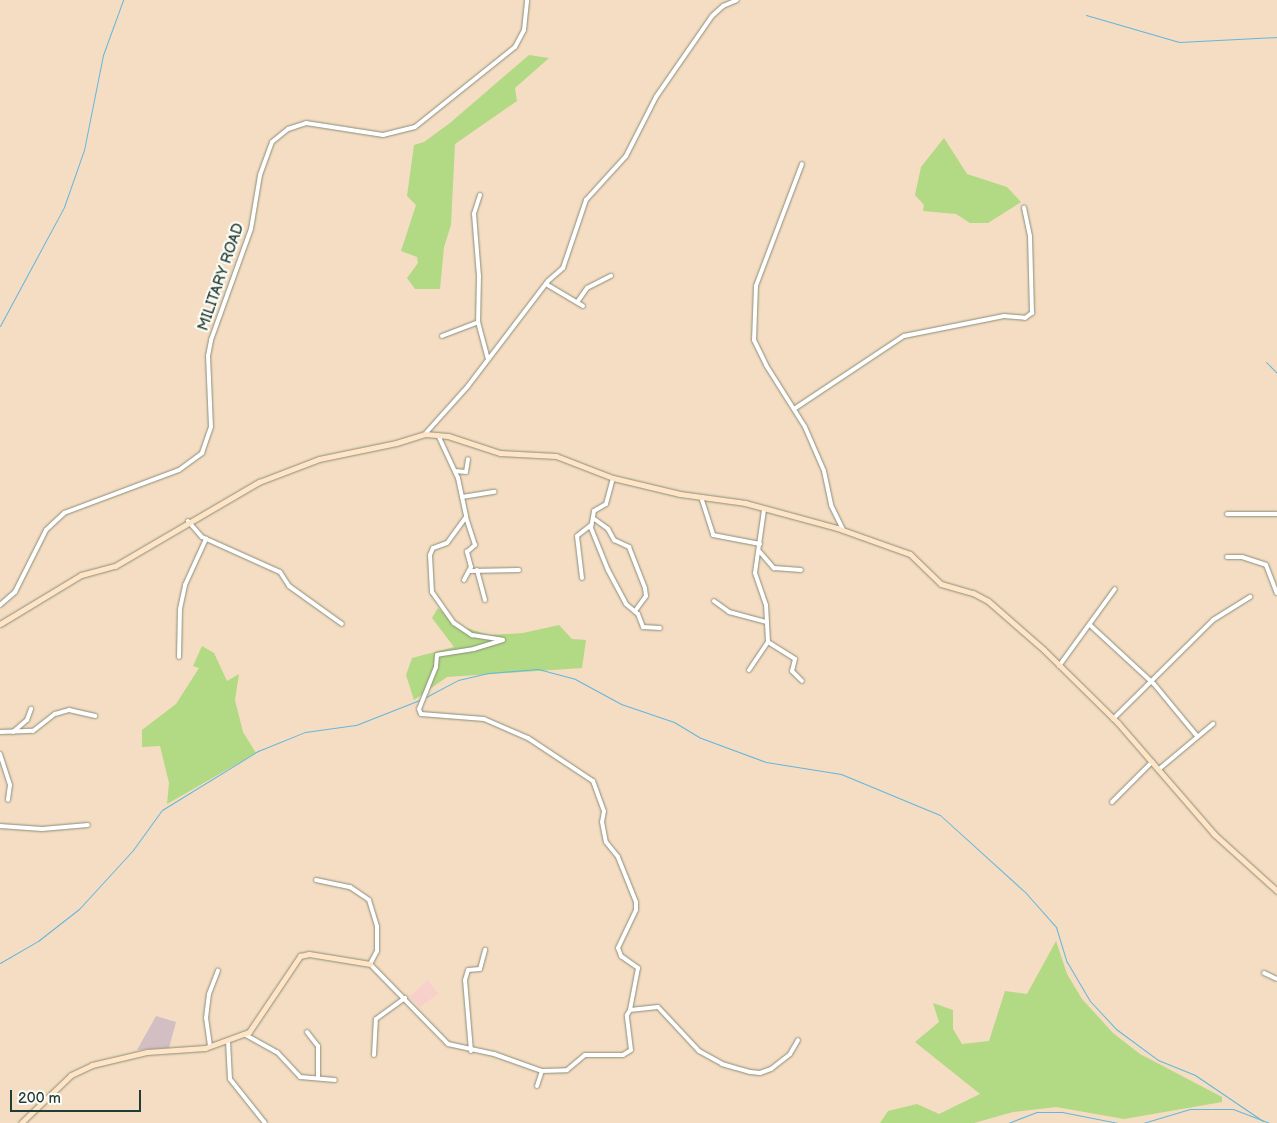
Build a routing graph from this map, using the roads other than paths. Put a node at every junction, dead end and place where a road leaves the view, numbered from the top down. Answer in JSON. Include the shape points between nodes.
{"nodes":[{"id":1,"x":527,"y":0,"type":"edge"},
{"id":2,"x":737,"y":0,"type":"edge"},
{"id":3,"x":802,"y":164,"type":"dead end"},
{"id":4,"x":480,"y":195,"type":"dead end"},
{"id":5,"x":1024,"y":208,"type":"dead end"},
{"id":6,"x":611,"y":276,"type":"dead end"},
{"id":7,"x":546,"y":284,"type":"junction"},
{"id":8,"x":578,"y":301,"type":"junction"},
{"id":9,"x":583,"y":306,"type":"dead end"},
{"id":10,"x":478,"y":322,"type":"junction"},
{"id":11,"x":442,"y":336,"type":"dead end"},
{"id":12,"x":488,"y":360,"type":"junction"},
{"id":13,"x":794,"y":409,"type":"junction"},
{"id":14,"x":425,"y":434,"type":"junction"},
{"id":15,"x":438,"y":435,"type":"junction"},
{"id":16,"x":468,"y":459,"type":"dead end"},
{"id":17,"x":455,"y":471,"type":"junction"},
{"id":18,"x":613,"y":478,"type":"junction"},
{"id":19,"x":496,"y":492,"type":"dead end"},
{"id":20,"x":462,"y":497,"type":"junction"},
{"id":21,"x":701,"y":497,"type":"junction"},
{"id":22,"x":764,"y":510,"type":"junction"},
{"id":23,"x":1228,"y":514,"type":"dead end"},
{"id":24,"x":1277,"y":514,"type":"edge"},
{"id":25,"x":466,"y":517,"type":"junction"},
{"id":26,"x":593,"y":518,"type":"junction"},
{"id":27,"x":188,"y":521,"type":"junction"},
{"id":28,"x":592,"y":525,"type":"junction"},
{"id":29,"x":843,"y":530,"type":"junction"},
{"id":30,"x":206,"y":539,"type":"junction"},
{"id":31,"x":760,"y":544,"type":"junction"},
{"id":32,"x":759,"y":551,"type":"junction"},
{"id":33,"x":1227,"y":557,"type":"dead end"},
{"id":34,"x":477,"y":570,"type":"junction"},
{"id":35,"x":519,"y":570,"type":"dead end"},
{"id":36,"x":801,"y":570,"type":"dead end"},
{"id":37,"x":470,"y":571,"type":"junction"},
{"id":38,"x":582,"y":578,"type":"dead end"},
{"id":39,"x":464,"y":580,"type":"dead end"},
{"id":40,"x":1115,"y":590,"type":"dead end"},
{"id":41,"x":1277,"y":593,"type":"edge"},
{"id":42,"x":1250,"y":597,"type":"dead end"},
{"id":43,"x":485,"y":600,"type":"dead end"},
{"id":44,"x":714,"y":601,"type":"dead end"},
{"id":45,"x":0,"y":605,"type":"edge"},
{"id":46,"x":635,"y":611,"type":"junction"},
{"id":47,"x":767,"y":622,"type":"junction"},
{"id":48,"x":0,"y":624,"type":"edge"},
{"id":49,"x":342,"y":624,"type":"dead end"},
{"id":50,"x":1090,"y":624,"type":"junction"},
{"id":51,"x":660,"y":628,"type":"dead end"},
{"id":52,"x":768,"y":642,"type":"junction"},
{"id":53,"x":179,"y":657,"type":"dead end"},
{"id":54,"x":1060,"y":666,"type":"junction"},
{"id":55,"x":749,"y":670,"type":"dead end"},
{"id":56,"x":802,"y":681,"type":"dead end"},
{"id":57,"x":1151,"y":682,"type":"junction"},
{"id":58,"x":31,"y":709,"type":"dead end"},
{"id":59,"x":95,"y":716,"type":"dead end"},
{"id":60,"x":1113,"y":719,"type":"junction"},
{"id":61,"x":1212,"y":724,"type":"dead end"},
{"id":62,"x":0,"y":732,"type":"edge"},
{"id":63,"x":12,"y":732,"type":"junction"},
{"id":64,"x":1197,"y":736,"type":"junction"},
{"id":65,"x":0,"y":754,"type":"edge"},
{"id":66,"x":1152,"y":762,"type":"junction"},
{"id":67,"x":1158,"y":770,"type":"junction"},
{"id":68,"x":8,"y":800,"type":"dead end"},
{"id":69,"x":1112,"y":802,"type":"dead end"},
{"id":70,"x":88,"y":825,"type":"dead end"},
{"id":71,"x":0,"y":826,"type":"edge"},
{"id":72,"x":316,"y":880,"type":"dead end"},
{"id":73,"x":1277,"y":891,"type":"edge"},
{"id":74,"x":485,"y":950,"type":"dead end"},
{"id":75,"x":370,"y":964,"type":"junction"},
{"id":76,"x":218,"y":971,"type":"dead end"},
{"id":77,"x":1264,"y":973,"type":"dead end"},
{"id":78,"x":1277,"y":979,"type":"edge"},
{"id":79,"x":405,"y":998,"type":"junction"},
{"id":80,"x":630,"y":1010,"type":"junction"},
{"id":81,"x":307,"y":1032,"type":"dead end"},
{"id":82,"x":244,"y":1034,"type":"junction"},
{"id":83,"x":798,"y":1040,"type":"dead end"},
{"id":84,"x":228,"y":1041,"type":"junction"},
{"id":85,"x":210,"y":1046,"type":"junction"},
{"id":86,"x":471,"y":1051,"type":"junction"},
{"id":87,"x":374,"y":1055,"type":"dead end"},
{"id":88,"x":542,"y":1070,"type":"junction"},
{"id":89,"x":318,"y":1078,"type":"junction"},
{"id":90,"x":335,"y":1080,"type":"dead end"},
{"id":91,"x":537,"y":1086,"type":"dead end"},
{"id":92,"x":22,"y":1123,"type":"edge"},
{"id":93,"x":265,"y":1123,"type":"edge"}],
"edges":[{"from":1,"to":45,"type":"street","name":"MILITARY ROAD","via":[[524,30],[516,47],[415,127],[383,135],[306,123],[288,129],[272,142],[260,175],[251,229],[211,340],[208,356],[211,427],[202,453],[179,470],[64,513],[46,530],[15,592]]},
{"from":2,"to":7,"type":"street","via":[[712,16],[656,98],[626,156],[586,200],[563,268]]},
{"from":3,"to":13,"type":"street","via":[[756,286],[754,340]]},
{"from":4,"to":10,"type":"street","via":[[474,214],[479,276]]},
{"from":5,"to":13,"type":"street","via":[[1030,236],[1032,313],[1025,318],[1004,316],[904,336]]},
{"from":6,"to":8,"type":"street","via":[[587,288]]},
{"from":7,"to":8,"type":"street"},
{"from":7,"to":12,"type":"street"},
{"from":8,"to":9,"type":"street"},
{"from":10,"to":11,"type":"street"},
{"from":10,"to":12,"type":"street"},
{"from":12,"to":14,"type":"street"},
{"from":13,"to":29,"type":"street","via":[[824,471],[831,505]]},
{"from":14,"to":15,"type":"street"},
{"from":14,"to":27,"type":"street","via":[[289,469]]},
{"from":15,"to":17,"type":"street"},
{"from":15,"to":18,"type":"street","via":[[500,453],[556,456]]},
{"from":16,"to":17,"type":"street","via":[[466,472]]},
{"from":17,"to":20,"type":"street"},
{"from":18,"to":21,"type":"street"},
{"from":18,"to":26,"type":"street","via":[[606,504],[594,511]]},
{"from":19,"to":20,"type":"street"},
{"from":20,"to":25,"type":"street"},
{"from":21,"to":22,"type":"street","via":[[745,503]]},
{"from":21,"to":31,"type":"street","via":[[713,535]]},
{"from":22,"to":29,"type":"street"},
{"from":22,"to":31,"type":"street"},
{"from":23,"to":24,"type":"street"},
{"from":25,"to":37,"type":"street","via":[[475,545],[467,552]]},
{"from":25,"to":80,"type":"street","via":[[447,543],[433,548],[430,555],[432,592],[454,623],[472,635],[503,640],[437,655],[436,667],[419,709],[421,714],[484,719],[528,738],[594,781],[604,811],[602,822],[606,842],[618,857],[636,902],[636,910],[618,948],[622,956],[638,968]]},
{"from":26,"to":28,"type":"street"},
{"from":26,"to":46,"type":"street","via":[[608,528],[614,540],[629,547],[646,596]]},
{"from":27,"to":30,"type":"street"},
{"from":27,"to":48,"type":"street","via":[[115,566],[81,576]]},
{"from":28,"to":38,"type":"street","via":[[577,536]]},
{"from":28,"to":46,"type":"street","via":[[608,570],[626,604]]},
{"from":29,"to":54,"type":"street","via":[[902,550],[941,584],[980,597]]},
{"from":30,"to":49,"type":"street","via":[[280,572],[289,586]]},
{"from":30,"to":53,"type":"street","via":[[185,585],[180,609]]},
{"from":31,"to":32,"type":"street"},
{"from":32,"to":36,"type":"street","via":[[774,568]]},
{"from":32,"to":47,"type":"street","via":[[755,573],[762,587]]},
{"from":33,"to":41,"type":"street","via":[[1242,556],[1266,565]]},
{"from":34,"to":35,"type":"street"},
{"from":34,"to":37,"type":"street"},
{"from":34,"to":43,"type":"street"},
{"from":37,"to":39,"type":"street"},
{"from":40,"to":50,"type":"street"},
{"from":42,"to":57,"type":"street","via":[[1213,620]]},
{"from":44,"to":47,"type":"street","via":[[729,612]]},
{"from":46,"to":51,"type":"street","via":[[643,628]]},
{"from":47,"to":52,"type":"street"},
{"from":50,"to":54,"type":"street"},
{"from":50,"to":57,"type":"street"},
{"from":52,"to":55,"type":"street"},
{"from":52,"to":56,"type":"street","via":[[794,659],[792,671]]},
{"from":54,"to":60,"type":"street"},
{"from":57,"to":60,"type":"street"},
{"from":57,"to":64,"type":"street"},
{"from":58,"to":63,"type":"street","via":[[26,720]]},
{"from":59,"to":63,"type":"street","via":[[69,710],[55,714],[33,731]]},
{"from":60,"to":66,"type":"street"},
{"from":61,"to":64,"type":"street"},
{"from":62,"to":63,"type":"street"},
{"from":64,"to":67,"type":"street"},
{"from":65,"to":68,"type":"street","via":[[10,785]]},
{"from":66,"to":67,"type":"street"},
{"from":66,"to":69,"type":"street"},
{"from":67,"to":73,"type":"street","via":[[1214,834]]},
{"from":70,"to":71,"type":"street","via":[[42,829]]},
{"from":72,"to":75,"type":"street","via":[[350,887],[369,900],[377,928],[377,950]]},
{"from":74,"to":86,"type":"street","via":[[480,969],[468,970],[465,980]]},
{"from":75,"to":79,"type":"street"},
{"from":75,"to":82,"type":"street","via":[[316,955],[300,956],[249,1032]]},
{"from":76,"to":85,"type":"street","via":[[209,994],[206,1018]]},
{"from":77,"to":78,"type":"street"},
{"from":79,"to":86,"type":"street","via":[[448,1044]]},
{"from":79,"to":87,"type":"street","via":[[376,1019]]},
{"from":80,"to":83,"type":"street","via":[[658,1007],[699,1051],[722,1064],[760,1074],[790,1054]]},
{"from":80,"to":88,"type":"street","via":[[627,1015],[631,1050],[623,1055],[585,1055],[567,1070]]},
{"from":81,"to":89,"type":"street","via":[[318,1046]]},
{"from":82,"to":84,"type":"street"},
{"from":82,"to":89,"type":"street","via":[[277,1052],[300,1077]]},
{"from":84,"to":85,"type":"street"},
{"from":84,"to":93,"type":"street","via":[[230,1079]]},
{"from":85,"to":92,"type":"street","via":[[147,1052],[92,1065],[71,1075]]},
{"from":86,"to":88,"type":"street","via":[[494,1054]]},
{"from":88,"to":91,"type":"street"},
{"from":89,"to":90,"type":"street"}]}
